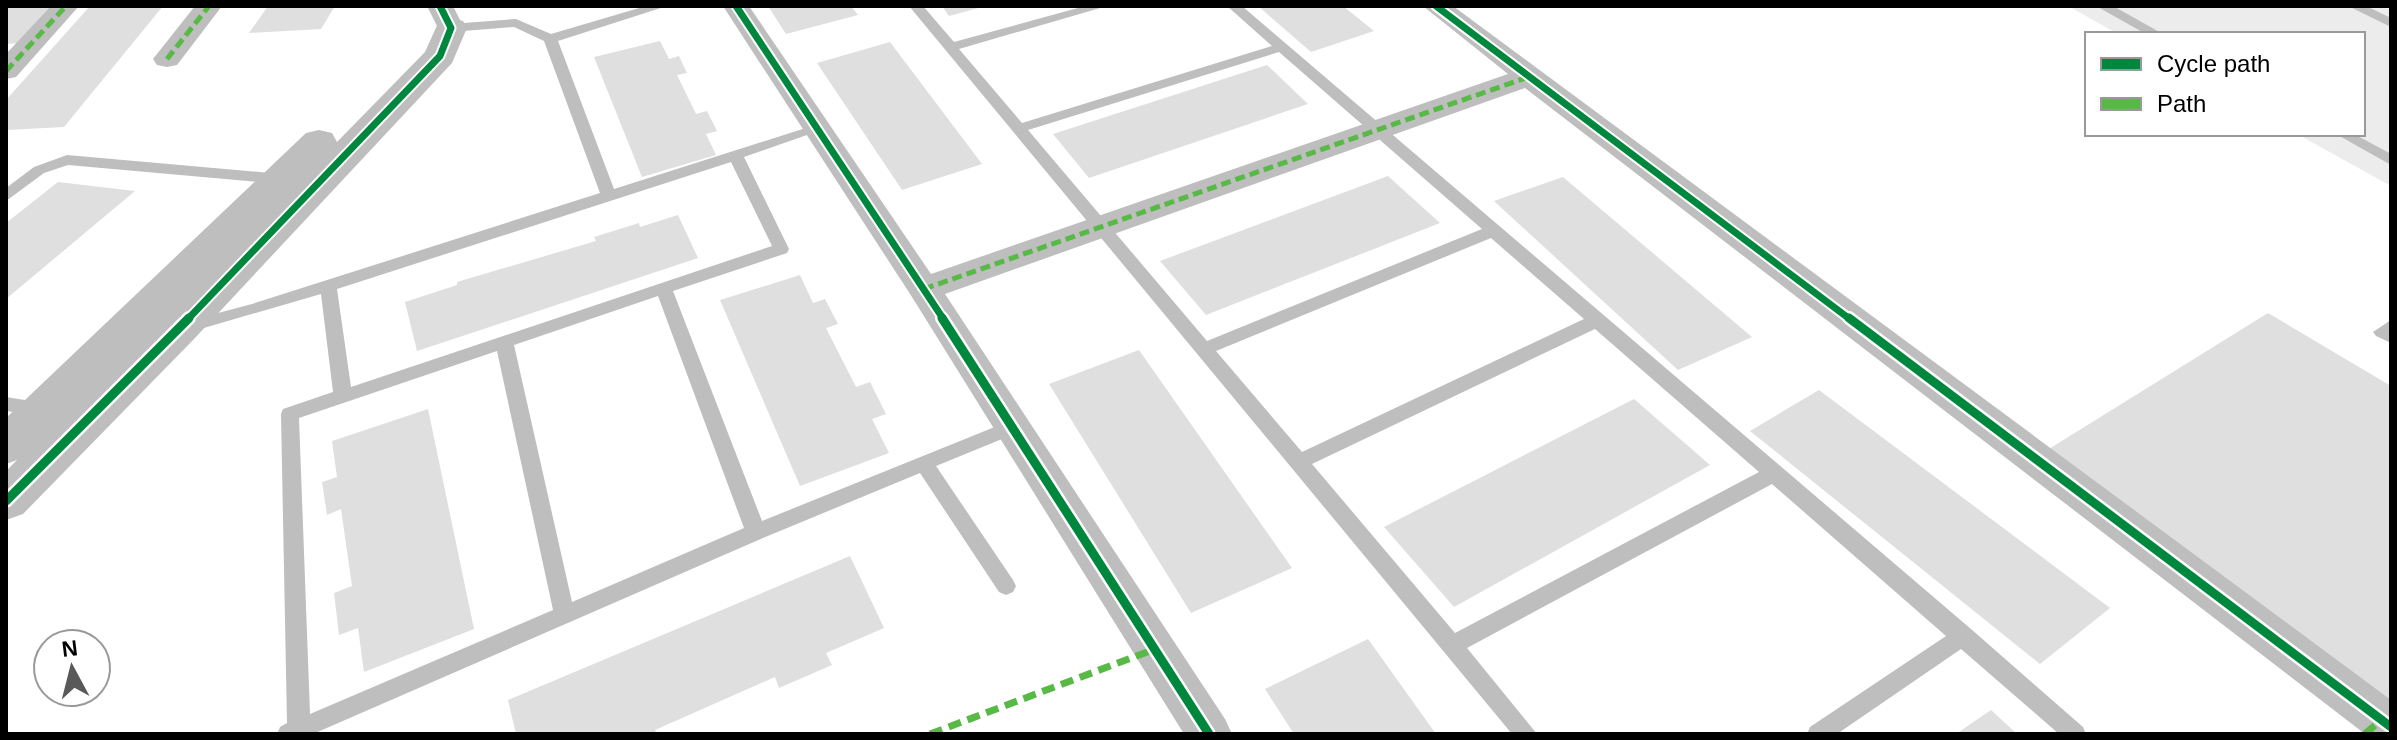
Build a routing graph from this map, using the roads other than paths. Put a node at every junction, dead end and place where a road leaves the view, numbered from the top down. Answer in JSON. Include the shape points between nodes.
{"nodes":[{"id":1,"x":66,"y":6,"type":"edge"},
{"id":2,"x":209,"y":6,"type":"edge"},
{"id":3,"x":660,"y":6,"type":"edge"},
{"id":4,"x":736,"y":6,"type":"edge"},
{"id":5,"x":916,"y":6,"type":"edge"},
{"id":6,"x":1100,"y":6,"type":"edge"},
{"id":7,"x":1234,"y":6,"type":"edge"},
{"id":8,"x":1436,"y":6,"type":"edge"},
{"id":9,"x":2103,"y":6,"type":"edge"},
{"id":10,"x":2355,"y":6,"type":"edge"},
{"id":11,"x":446,"y":17,"type":"edge"},
{"id":12,"x":2391,"y":23,"type":"edge"},
{"id":13,"x":2152,"y":32,"type":"edge"},
{"id":14,"x":550,"y":39,"type":"junction"},
{"id":15,"x":951,"y":47,"type":"junction"},
{"id":16,"x":1282,"y":47,"type":"junction"},
{"id":17,"x":167,"y":59,"type":"dead end"},
{"id":18,"x":6,"y":71,"type":"edge"},
{"id":19,"x":1531,"y":76,"type":"junction"},
{"id":20,"x":1020,"y":128,"type":"junction"},
{"id":21,"x":817,"y":129,"type":"junction"},
{"id":22,"x":1379,"y":130,"type":"junction"},
{"id":23,"x":2347,"y":136,"type":"edge"},
{"id":24,"x":735,"y":155,"type":"junction"},
{"id":25,"x":2391,"y":160,"type":"edge"},
{"id":26,"x":281,"y":179,"type":"junction"},
{"id":27,"x":6,"y":196,"type":"edge"},
{"id":28,"x":609,"y":196,"type":"junction"},
{"id":29,"x":1103,"y":226,"type":"junction"},
{"id":30,"x":1495,"y":230,"type":"junction"},
{"id":31,"x":328,"y":286,"type":"junction"},
{"id":32,"x":663,"y":288,"type":"junction"},
{"id":33,"x":924,"y":289,"type":"junction"},
{"id":34,"x":1598,"y":320,"type":"junction"},
{"id":35,"x":2391,"y":326,"type":"edge"},
{"id":36,"x":179,"y":328,"type":"junction"},
{"id":37,"x":2391,"y":337,"type":"edge"},
{"id":38,"x":504,"y":342,"type":"junction"},
{"id":39,"x":1205,"y":349,"type":"junction"},
{"id":40,"x":343,"y":396,"type":"junction"},
{"id":41,"x":6,"y":404,"type":"edge"},
{"id":42,"x":44,"y":409,"type":"junction"},
{"id":43,"x":1012,"y":427,"type":"junction"},
{"id":44,"x":6,"y":446,"type":"edge"},
{"id":45,"x":1299,"y":462,"type":"junction"},
{"id":46,"x":924,"y":463,"type":"junction"},
{"id":47,"x":1775,"y":473,"type":"junction"},
{"id":48,"x":6,"y":501,"type":"edge"},
{"id":49,"x":756,"y":532,"type":"junction"},
{"id":50,"x":1006,"y":586,"type":"dead end"},
{"id":51,"x":565,"y":616,"type":"junction"},
{"id":52,"x":1963,"y":636,"type":"junction"},
{"id":53,"x":1453,"y":645,"type":"junction"},
{"id":54,"x":2379,"y":727,"type":"edge"},
{"id":55,"x":294,"y":732,"type":"edge"},
{"id":56,"x":1209,"y":734,"type":"edge"},
{"id":57,"x":1526,"y":734,"type":"edge"},
{"id":58,"x":1818,"y":734,"type":"edge"},
{"id":59,"x":2075,"y":734,"type":"edge"}],
"edges":[{"from":1,"to":18,"type":"street"},
{"from":2,"to":17,"type":"street"},
{"from":3,"to":14,"type":"lane"},
{"from":4,"to":21,"type":"street"},
{"from":5,"to":15,"type":"lane"},
{"from":6,"to":15,"type":"lane"},
{"from":7,"to":16,"type":"lane"},
{"from":8,"to":19,"type":"street"},
{"from":9,"to":13,"type":"lane"},
{"from":10,"to":12,"type":"lane"},
{"from":11,"to":14,"type":"lane","via":[[516,23]]},
{"from":11,"to":26,"type":"street"},
{"from":11,"to":36,"type":"street","via":[[440,56]]},
{"from":14,"to":28,"type":"lane"},
{"from":15,"to":20,"type":"lane"},
{"from":16,"to":20,"type":"lane"},
{"from":16,"to":22,"type":"lane"},
{"from":19,"to":22,"type":"street"},
{"from":19,"to":54,"type":"street"},
{"from":20,"to":29,"type":"lane"},
{"from":21,"to":24,"type":"lane"},
{"from":21,"to":33,"type":"street"},
{"from":22,"to":29,"type":"street"},
{"from":22,"to":30,"type":"lane"},
{"from":23,"to":25,"type":"lane"},
{"from":24,"to":28,"type":"lane"},
{"from":24,"to":32,"type":"lane","via":[[781,249]]},
{"from":26,"to":27,"type":"lane","via":[[67,160],[39,170]]},
{"from":26,"to":42,"type":"street"},
{"from":28,"to":31,"type":"lane"},
{"from":29,"to":33,"type":"street"},
{"from":29,"to":39,"type":"lane"},
{"from":30,"to":34,"type":"lane"},
{"from":30,"to":39,"type":"lane"},
{"from":31,"to":36,"type":"lane"},
{"from":31,"to":40,"type":"lane"},
{"from":32,"to":38,"type":"lane"},
{"from":32,"to":49,"type":"lane"},
{"from":33,"to":43,"type":"street"},
{"from":34,"to":45,"type":"lane"},
{"from":34,"to":47,"type":"lane"},
{"from":35,"to":37,"type":"lane","via":[[2382,332]]},
{"from":36,"to":48,"type":"street"},
{"from":38,"to":40,"type":"lane"},
{"from":38,"to":51,"type":"lane"},
{"from":39,"to":45,"type":"lane"},
{"from":40,"to":55,"type":"lane","via":[[290,414]]},
{"from":41,"to":42,"type":"lane"},
{"from":42,"to":44,"type":"street"},
{"from":43,"to":46,"type":"lane"},
{"from":43,"to":56,"type":"street"},
{"from":45,"to":53,"type":"lane"},
{"from":46,"to":49,"type":"lane"},
{"from":46,"to":50,"type":"lane"},
{"from":47,"to":52,"type":"lane"},
{"from":47,"to":53,"type":"lane"},
{"from":49,"to":51,"type":"lane"},
{"from":51,"to":55,"type":"lane"},
{"from":52,"to":58,"type":"lane"},
{"from":52,"to":59,"type":"lane"},
{"from":53,"to":57,"type":"lane"}]}
